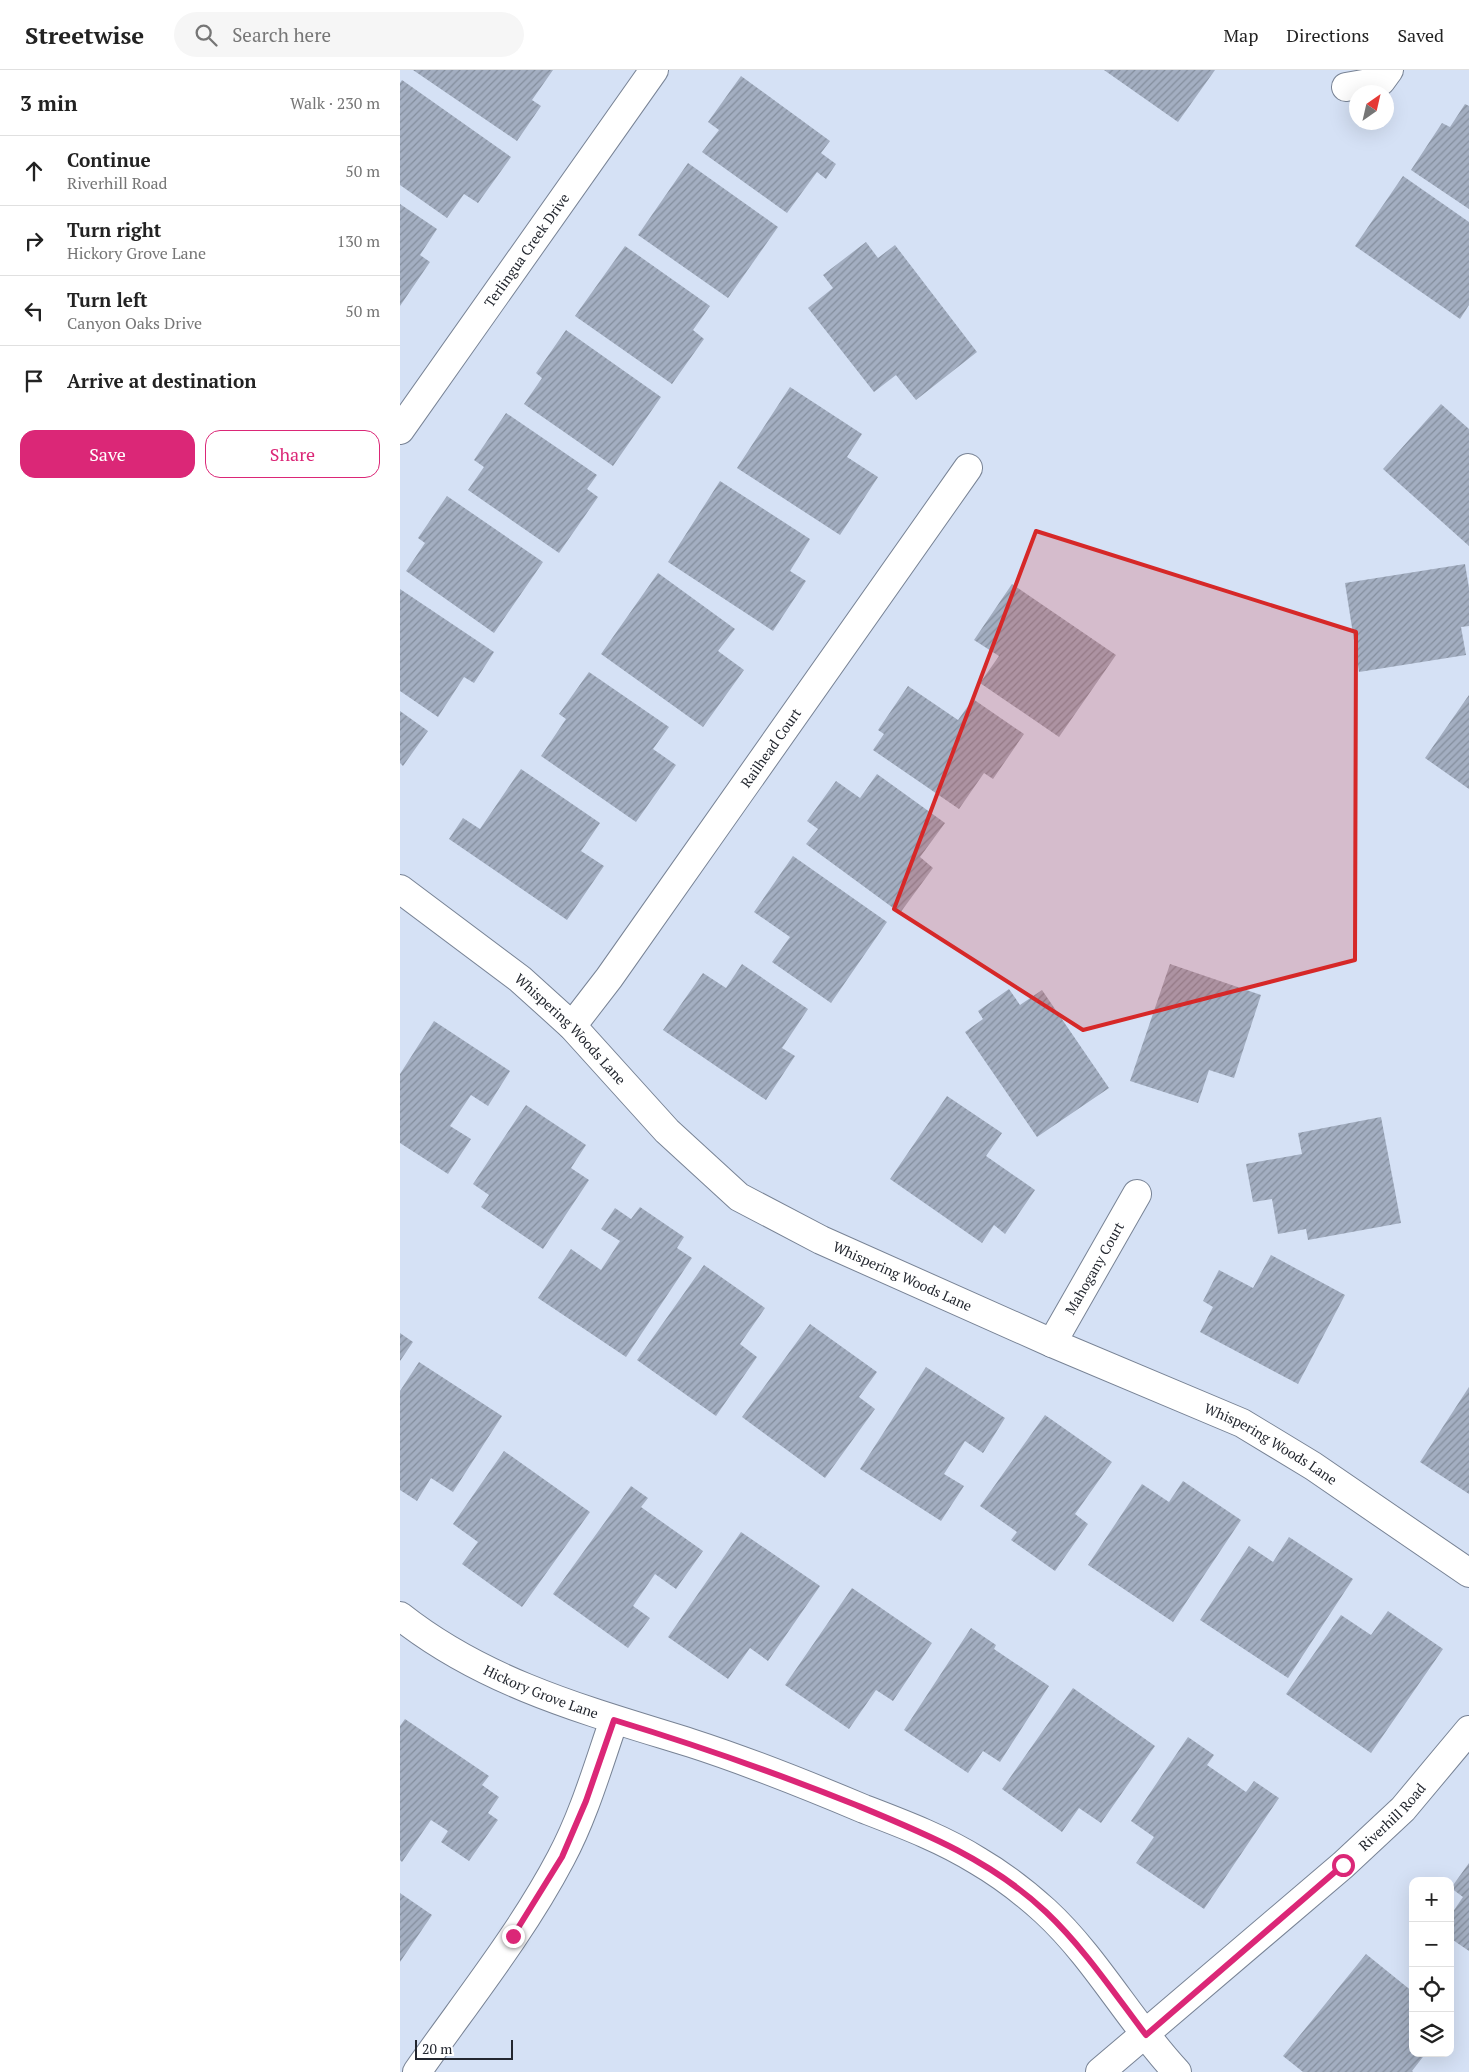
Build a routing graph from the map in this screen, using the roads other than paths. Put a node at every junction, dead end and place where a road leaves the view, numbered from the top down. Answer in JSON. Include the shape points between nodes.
{"nodes":[{"id":1,"x":654,"y":70,"type":"edge"},
{"id":2,"x":1389,"y":70,"type":"edge"},
{"id":3,"x":1346,"y":87,"type":"dead end"},
{"id":4,"x":400,"y":430,"type":"edge"},
{"id":5,"x":968,"y":468,"type":"dead end"},
{"id":6,"x":400,"y":889,"type":"edge"},
{"id":7,"x":572,"y":1026,"type":"junction"},
{"id":8,"x":1137,"y":1194,"type":"dead end"},
{"id":9,"x":1052,"y":1342,"type":"junction"},
{"id":10,"x":1469,"y":1573,"type":"edge"},
{"id":11,"x":400,"y":1616,"type":"edge"},
{"id":12,"x":614,"y":1720,"type":"junction"},
{"id":13,"x":1469,"y":1730,"type":"edge"},
{"id":14,"x":1146,"y":2035,"type":"junction"},
{"id":15,"x":417,"y":2072,"type":"edge"},
{"id":16,"x":1100,"y":2072,"type":"edge"},
{"id":17,"x":1178,"y":2072,"type":"edge"}],
"edges":[{"from":1,"to":4,"type":"street","name":"Terlingua Creek Drive"},
{"from":2,"to":3,"type":"street","via":[[1381,81]]},
{"from":5,"to":7,"type":"street","name":"Railhead Court"},
{"from":6,"to":7,"type":"street","name":"Whispering Woods Lane","via":[[520,979]]},
{"from":7,"to":9,"type":"street","name":"Whispering Woods Lane","via":[[667,1131],[739,1197],[821,1240]]},
{"from":8,"to":9,"type":"street","name":"Mahogany Court"},
{"from":9,"to":10,"type":"street","name":"Whispering Woods Lane","via":[[1242,1423],[1313,1466]]},
{"from":11,"to":12,"type":"street","name":"Hickory Grove Lane","via":[[449,1651],[495,1676]]},
{"from":12,"to":14,"type":"street","name":"Hickory Grove Lane","via":[[783,1776],[921,1832],[976,1859],[1046,1912],[1087,1958]]},
{"from":12,"to":15,"type":"street","via":[[586,1801],[562,1857],[529,1912]]},
{"from":13,"to":14,"type":"street","name":"Riverhill Road","via":[[1403,1809]]},
{"from":14,"to":16,"type":"street","name":"Riverhill Road"},
{"from":14,"to":17,"type":"street","name":"Hickory Grove Lane"}]}
